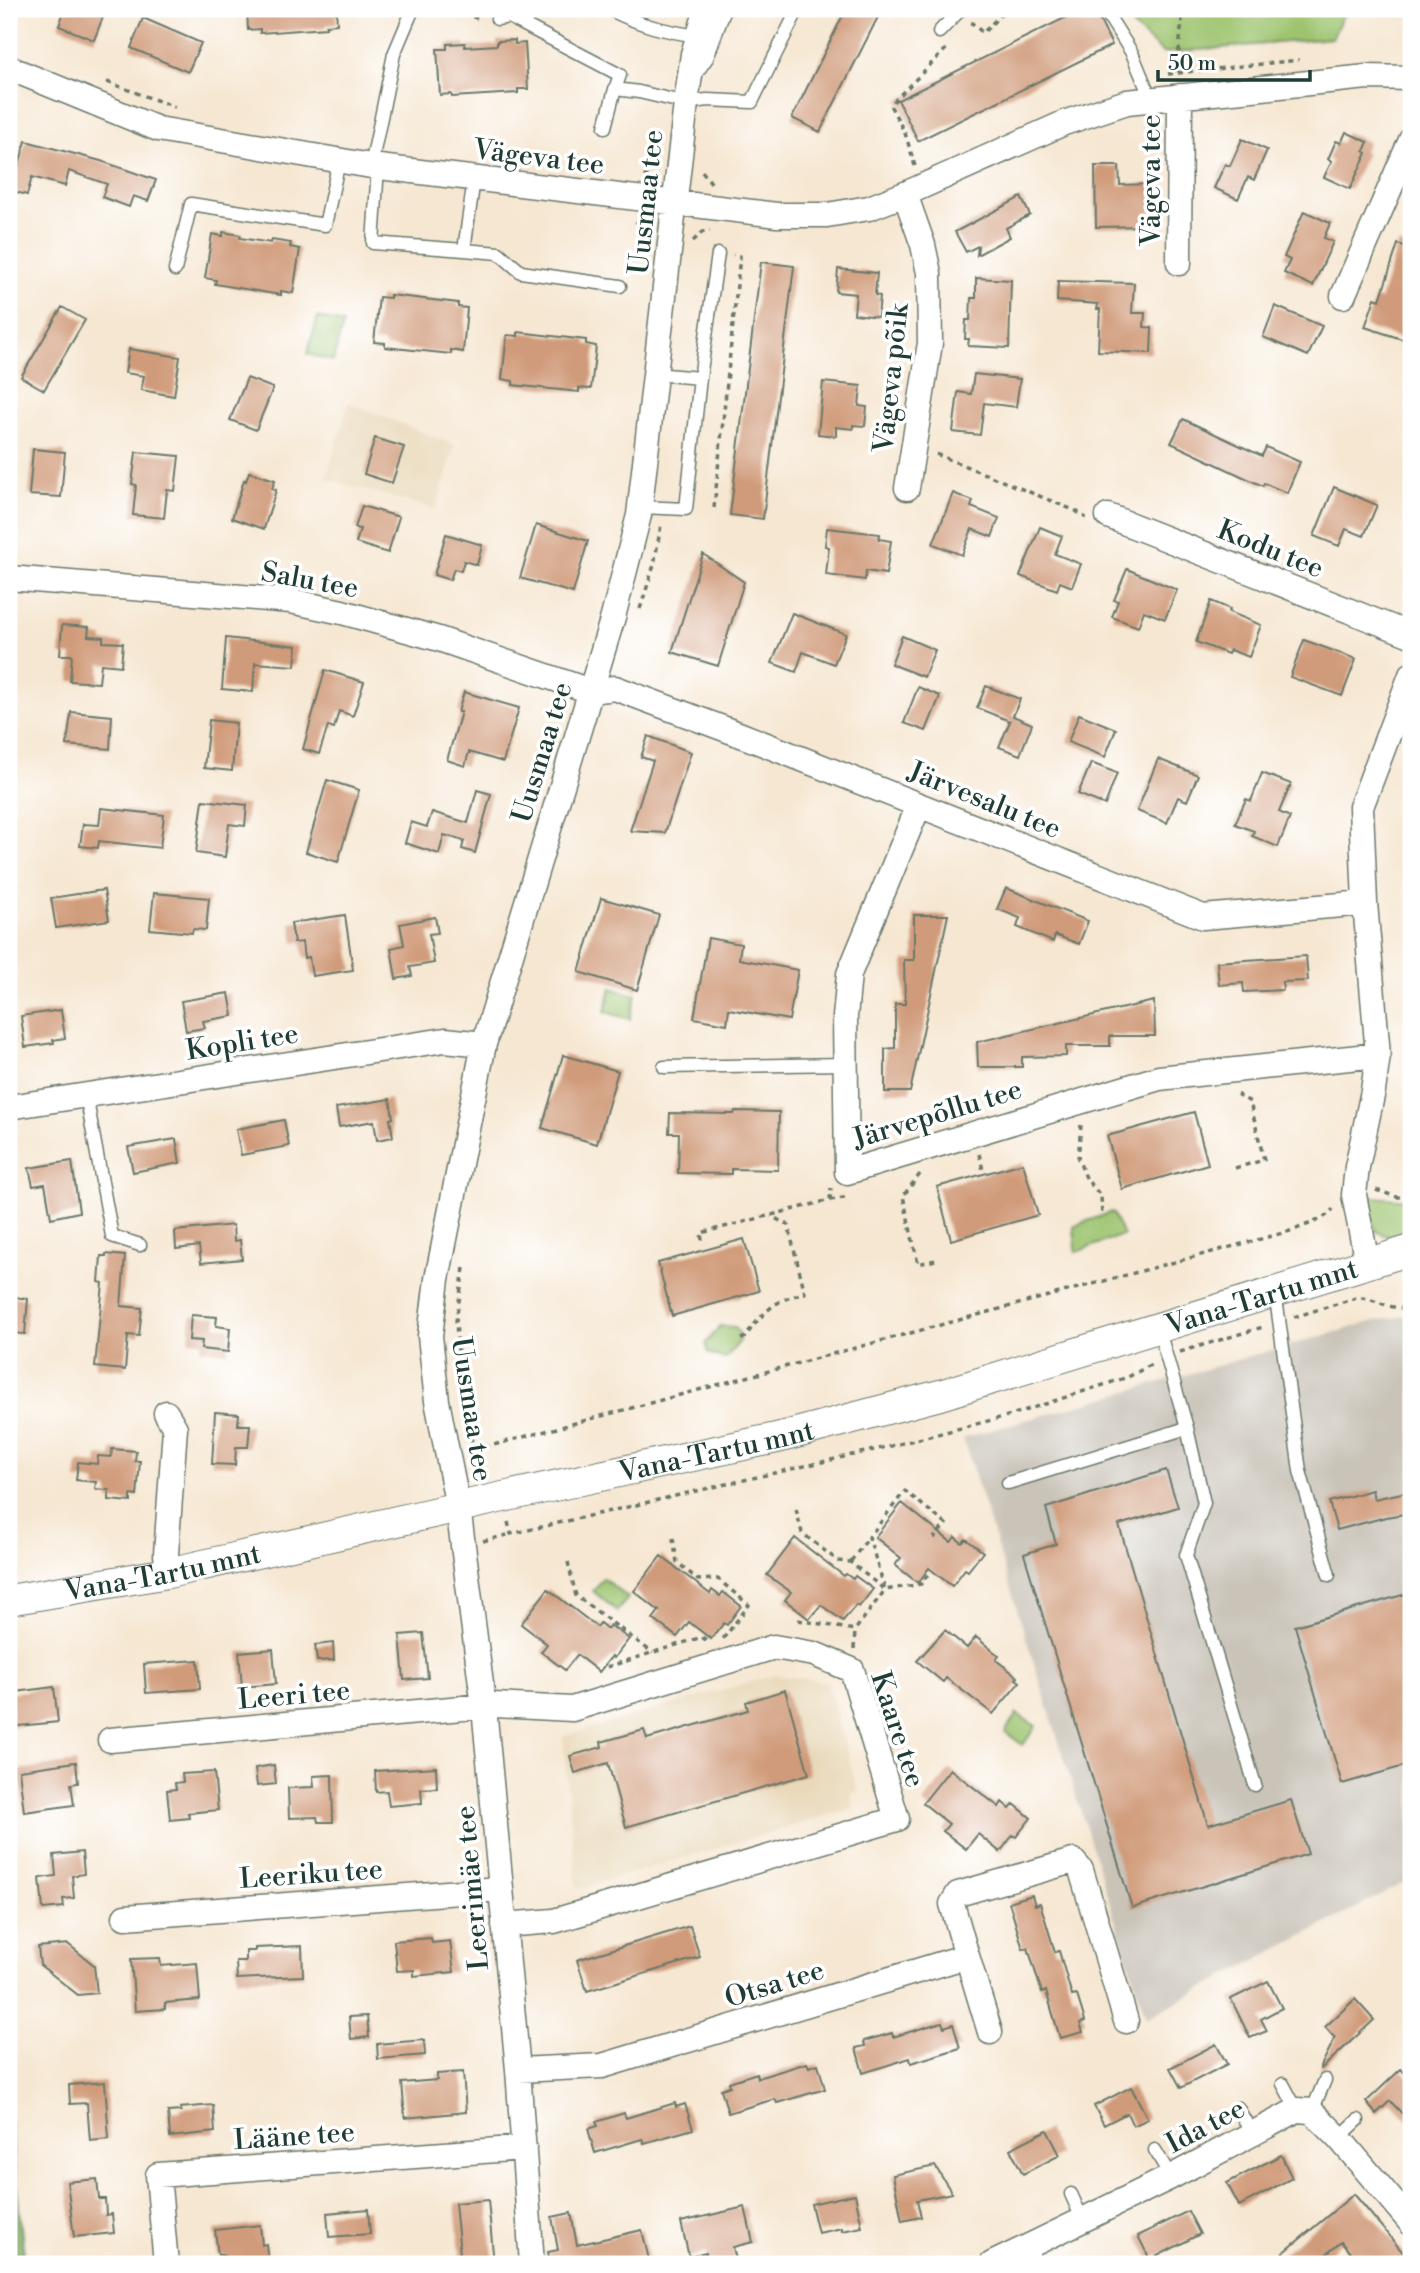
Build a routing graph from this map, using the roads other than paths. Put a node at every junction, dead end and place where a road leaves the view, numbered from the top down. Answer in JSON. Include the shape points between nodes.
{"nodes":[{"id":1,"x":413,"y":9,"type":"edge"},
{"id":2,"x":609,"y":9,"type":"edge"},
{"id":3,"x":708,"y":9,"type":"edge"},
{"id":4,"x":725,"y":9,"type":"edge"},
{"id":5,"x":798,"y":9,"type":"edge"},
{"id":6,"x":961,"y":9,"type":"edge"},
{"id":7,"x":1104,"y":9,"type":"edge"},
{"id":8,"x":633,"y":14,"type":"edge"},
{"id":9,"x":497,"y":19,"type":"road end"},
{"id":10,"x":939,"y":32,"type":"dead end"},
{"id":11,"x":698,"y":36,"type":"junction"},
{"id":12,"x":9,"y":68,"type":"edge"},
{"id":13,"x":1411,"y":78,"type":"edge"},
{"id":14,"x":615,"y":89,"type":"junction"},
{"id":15,"x":1147,"y":89,"type":"junction"},
{"id":16,"x":687,"y":93,"type":"junction"},
{"id":17,"x":1180,"y":96,"type":"junction"},
{"id":18,"x":605,"y":127,"type":"dead end"},
{"id":19,"x":1411,"y":140,"type":"edge"},
{"id":20,"x":339,"y":161,"type":"junction"},
{"id":21,"x":374,"y":167,"type":"junction"},
{"id":22,"x":474,"y":178,"type":"junction"},
{"id":23,"x":905,"y":194,"type":"junction"},
{"id":24,"x":675,"y":203,"type":"junction"},
{"id":25,"x":464,"y":250,"type":"junction"},
{"id":26,"x":718,"y":254,"type":"road end"},
{"id":27,"x":1179,"y":263,"type":"dead end"},
{"id":28,"x":175,"y":270,"type":"dead end"},
{"id":29,"x":620,"y":286,"type":"dead end"},
{"id":30,"x":1343,"y":296,"type":"dead end"},
{"id":31,"x":655,"y":374,"type":"junction"},
{"id":32,"x":700,"y":378,"type":"junction"},
{"id":33,"x":907,"y":488,"type":"dead end"},
{"id":34,"x":652,"y":508,"type":"junction"},
{"id":35,"x":1108,"y":516,"type":"road end"},
{"id":36,"x":9,"y":578,"type":"edge"},
{"id":37,"x":1411,"y":635,"type":"edge"},
{"id":38,"x":1411,"y":675,"type":"edge"},
{"id":39,"x":590,"y":691,"type":"junction"},
{"id":40,"x":919,"y":805,"type":"junction"},
{"id":41,"x":1366,"y":903,"type":"junction"},
{"id":42,"x":484,"y":1044,"type":"junction"},
{"id":43,"x":1378,"y":1055,"type":"junction"},
{"id":44,"x":845,"y":1064,"type":"junction"},
{"id":45,"x":664,"y":1067,"type":"dead end"},
{"id":46,"x":86,"y":1095,"type":"junction"},
{"id":47,"x":9,"y":1107,"type":"edge"},
{"id":48,"x":140,"y":1245,"type":"dead end"},
{"id":49,"x":1411,"y":1250,"type":"edge"},
{"id":50,"x":1367,"y":1262,"type":"junction"},
{"id":51,"x":1275,"y":1290,"type":"junction"},
{"id":52,"x":1158,"y":1326,"type":"junction"},
{"id":53,"x":166,"y":1413,"type":"dead end"},
{"id":54,"x":1187,"y":1428,"type":"junction"},
{"id":55,"x":1008,"y":1483,"type":"dead end"},
{"id":56,"x":458,"y":1507,"type":"junction"},
{"id":57,"x":168,"y":1573,"type":"junction"},
{"id":58,"x":1329,"y":1575,"type":"dead end"},
{"id":59,"x":9,"y":1600,"type":"edge"},
{"id":60,"x":484,"y":1707,"type":"junction"},
{"id":61,"x":110,"y":1740,"type":"dead end"},
{"id":62,"x":1255,"y":1785,"type":"dead end"},
{"id":63,"x":500,"y":1889,"type":"junction"},
{"id":64,"x":125,"y":1917,"type":"dead end"},
{"id":65,"x":504,"y":1925,"type":"junction"},
{"id":66,"x":967,"y":1956,"type":"junction"},
{"id":67,"x":1126,"y":2021,"type":"dead end"},
{"id":68,"x":990,"y":2032,"type":"dead end"},
{"id":69,"x":517,"y":2070,"type":"junction"},
{"id":70,"x":1325,"y":2080,"type":"dead end"},
{"id":71,"x":1283,"y":2084,"type":"dead end"},
{"id":72,"x":1238,"y":2108,"type":"dead end"},
{"id":73,"x":1304,"y":2111,"type":"junction"},
{"id":74,"x":1358,"y":2120,"type":"dead end"},
{"id":75,"x":1258,"y":2136,"type":"junction"},
{"id":76,"x":1339,"y":2138,"type":"junction"},
{"id":77,"x":524,"y":2148,"type":"junction"},
{"id":78,"x":1156,"y":2150,"type":"dead end"},
{"id":79,"x":1171,"y":2177,"type":"junction"},
{"id":80,"x":1071,"y":2194,"type":"dead end"},
{"id":81,"x":1408,"y":2214,"type":"edge"},
{"id":82,"x":1083,"y":2221,"type":"junction"},
{"id":83,"x":1033,"y":2255,"type":"edge"},
{"id":84,"x":166,"y":2264,"type":"edge"},
{"id":85,"x":532,"y":2264,"type":"edge"},
{"id":86,"x":992,"y":2264,"type":"edge"}],
"edges":[{"from":1,"to":21,"type":"lane","via":[[394,54]]},
{"from":2,"to":8,"type":"lane"},
{"from":3,"to":11,"type":"street","name":"Uusmaa tee"},
{"from":4,"to":16,"type":"lane","via":[[707,58]]},
{"from":5,"to":16,"type":"lane","via":[[752,102],[707,100]]},
{"from":6,"to":10,"type":"lane"},
{"from":7,"to":15,"type":"lane","via":[[1132,53]]},
{"from":8,"to":11,"type":"lane","via":[[664,31]]},
{"from":9,"to":14,"type":"lane","via":[[509,17],[620,75]]},
{"from":11,"to":16,"type":"street","name":"Uusmaa tee"},
{"from":12,"to":20,"type":"street","name":"Vägeva tee","via":[[158,129]]},
{"from":13,"to":17,"type":"street","name":"Vägeva tee","via":[[1367,77]]},
{"from":14,"to":16,"type":"lane"},
{"from":14,"to":18,"type":"lane"},
{"from":15,"to":17,"type":"street","name":"Vägeva tee"},
{"from":15,"to":23,"type":"street","name":"Vägeva tee","via":[[1127,102],[1064,123]]},
{"from":16,"to":24,"type":"street","name":"Uusmaa tee"},
{"from":17,"to":27,"type":"street","name":"Vägeva tee"},
{"from":19,"to":30,"type":"street"},
{"from":20,"to":21,"type":"street","name":"Vägeva tee"},
{"from":20,"to":28,"type":"lane","via":[[326,225],[191,204]]},
{"from":21,"to":22,"type":"street","name":"Vägeva tee"},
{"from":21,"to":25,"type":"lane","via":[[373,243]]},
{"from":22,"to":24,"type":"street","name":"Vägeva tee"},
{"from":22,"to":25,"type":"lane"},
{"from":23,"to":24,"type":"street","name":"Vägeva tee","via":[[869,208],[827,215],[777,215]]},
{"from":23,"to":33,"type":"street","name":"Vägeva põik","via":[[929,273],[930,343]]},
{"from":24,"to":31,"type":"street","name":"Uusmaa tee"},
{"from":25,"to":29,"type":"lane","via":[[499,253],[522,272]]},
{"from":26,"to":32,"type":"lane"},
{"from":31,"to":32,"type":"lane"},
{"from":31,"to":34,"type":"street","name":"Uusmaa tee"},
{"from":32,"to":34,"type":"lane","via":[[686,509]]},
{"from":34,"to":39,"type":"street","name":"Uusmaa tee","via":[[624,578]]},
{"from":35,"to":37,"type":"street","name":"Kodu tee"},
{"from":36,"to":39,"type":"street","name":"Salu tee","via":[[291,601],[439,639]]},
{"from":38,"to":41,"type":"street","via":[[1361,807]]},
{"from":39,"to":40,"type":"street","name":"Järvesalu tee","via":[[615,688]]},
{"from":39,"to":42,"type":"street","name":"Uusmaa tee"},
{"from":40,"to":41,"type":"street","name":"Järvesalu tee","via":[[1203,917]]},
{"from":40,"to":44,"type":"street","name":"Järvepõllu tee","via":[[849,974]]},
{"from":41,"to":43,"type":"street"},
{"from":42,"to":46,"type":"street","name":"Kopli tee","via":[[445,1040]]},
{"from":42,"to":56,"type":"street","name":"Uusmaa tee","via":[[436,1279],[430,1336],[437,1401]]},
{"from":43,"to":44,"type":"street","name":"Järvepõllu tee","via":[[1159,1078],[846,1172]]},
{"from":43,"to":50,"type":"street","via":[[1354,1195]]},
{"from":44,"to":45,"type":"lane"},
{"from":46,"to":47,"type":"street","name":"Kopli tee"},
{"from":46,"to":48,"type":"lane","via":[[112,1236]]},
{"from":49,"to":50,"type":"street","name":"Vana-Tartu mnt"},
{"from":50,"to":51,"type":"street","name":"Vana-Tartu mnt"},
{"from":51,"to":52,"type":"street","name":"Vana-Tartu mnt"},
{"from":51,"to":58,"type":"lane","via":[[1300,1471]]},
{"from":52,"to":54,"type":"lane"},
{"from":52,"to":56,"type":"street","name":"Vana-Tartu mnt","via":[[940,1395],[781,1437]]},
{"from":53,"to":57,"type":"street","via":[[175,1428]]},
{"from":54,"to":55,"type":"lane"},
{"from":54,"to":62,"type":"lane","via":[[1204,1503],[1186,1555]]},
{"from":56,"to":57,"type":"street","name":"Vana-Tartu mnt"},
{"from":56,"to":60,"type":"street","name":"Leerimäe tee"},
{"from":57,"to":59,"type":"street","name":"Vana-Tartu mnt"},
{"from":60,"to":61,"type":"street","name":"Leeri tee"},
{"from":60,"to":63,"type":"street","name":"Leerimäe tee"},
{"from":60,"to":65,"type":"street","name":"Kaare tee","via":[[572,1709],[774,1647],[814,1654],[852,1670],[897,1819],[554,1921]]},
{"from":63,"to":64,"type":"street","name":"Leeriku tee"},
{"from":63,"to":65,"type":"street","name":"Leerimäe tee"},
{"from":65,"to":69,"type":"street","name":"Leerimäe tee"},
{"from":66,"to":67,"type":"street","via":[[952,1904],[958,1894],[1073,1861],[1081,1870]]},
{"from":66,"to":68,"type":"street"},
{"from":66,"to":69,"type":"street","name":"Otsa tee","via":[[602,2066]]},
{"from":69,"to":77,"type":"street","name":"Leerimäe tee"},
{"from":70,"to":73,"type":"lane"},
{"from":71,"to":73,"type":"lane"},
{"from":72,"to":75,"type":"lane"},
{"from":73,"to":75,"type":"street","name":"Ida tee"},
{"from":73,"to":76,"type":"street"},
{"from":74,"to":76,"type":"lane"},
{"from":75,"to":79,"type":"street","name":"Ida tee"},
{"from":76,"to":81,"type":"street"},
{"from":77,"to":84,"type":"street","name":"Lääne tee","via":[[158,2175]]},
{"from":77,"to":85,"type":"street","name":"Leerimäe tee"},
{"from":78,"to":79,"type":"lane"},
{"from":79,"to":82,"type":"street","name":"Ida tee"},
{"from":80,"to":82,"type":"lane"},
{"from":82,"to":83,"type":"street","name":"Ida tee"},
{"from":83,"to":86,"type":"street","name":"Ida tee"}]}
